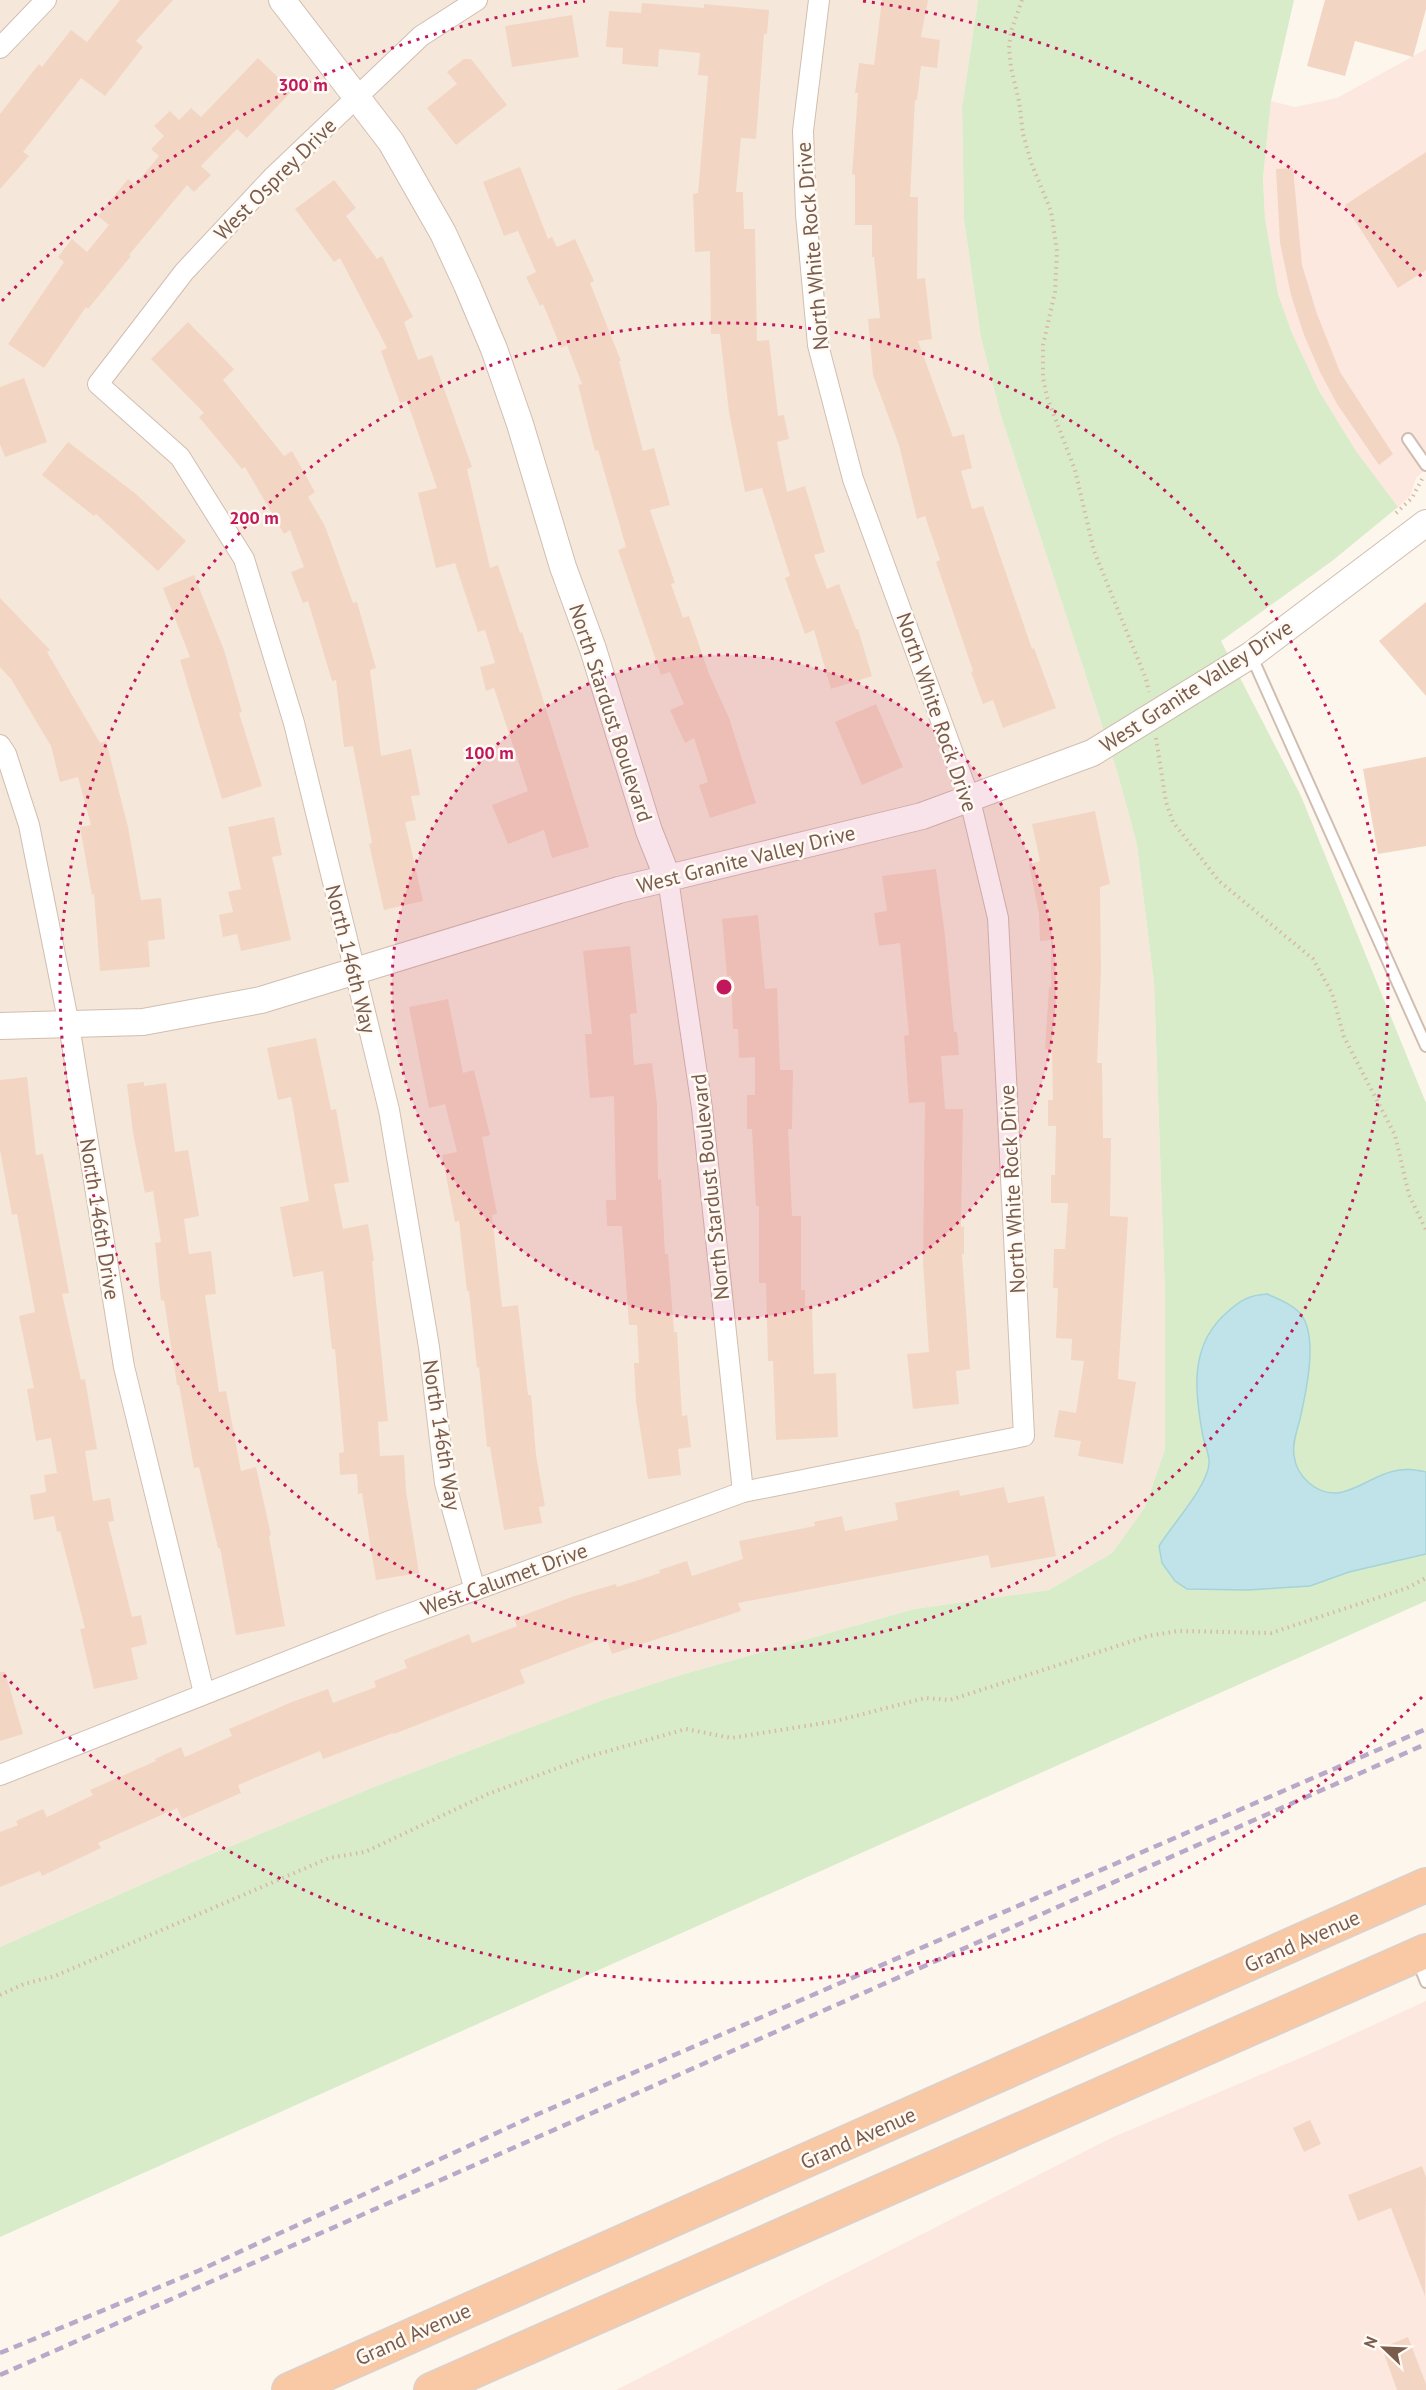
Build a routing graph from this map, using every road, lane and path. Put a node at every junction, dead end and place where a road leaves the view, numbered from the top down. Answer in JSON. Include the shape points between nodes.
{"nodes":[{"id":1,"x":46,"y":0,"type":"edge"},
{"id":2,"x":282,"y":0,"type":"edge"},
{"id":3,"x":477,"y":0,"type":"edge"},
{"id":4,"x":819,"y":0,"type":"edge"},
{"id":5,"x":1022,"y":0,"type":"edge"},
{"id":6,"x":0,"y":48,"type":"edge"},
{"id":7,"x":357,"y":97,"type":"junction"},
{"id":8,"x":98,"y":384,"type":"joint"},
{"id":9,"x":1408,"y":439,"type":"dead end"},
{"id":10,"x":1426,"y":465,"type":"edge"},
{"id":11,"x":1426,"y":475,"type":"edge"},
{"id":12,"x":1394,"y":516,"type":"dead end"},
{"id":13,"x":1426,"y":523,"type":"edge"},
{"id":14,"x":1251,"y":655,"type":"junction"},
{"id":15,"x":1152,"y":717,"type":"junction"},
{"id":16,"x":0,"y":745,"type":"edge"},
{"id":17,"x":970,"y":800,"type":"junction"},
{"id":18,"x":668,"y":879,"type":"junction"},
{"id":19,"x":355,"y":972,"type":"junction"},
{"id":20,"x":69,"y":1025,"type":"junction"},
{"id":21,"x":0,"y":1026,"type":"edge"},
{"id":22,"x":1426,"y":1046,"type":"edge"},
{"id":23,"x":1426,"y":1230,"type":"edge"},
{"id":24,"x":1024,"y":1436,"type":"joint"},
{"id":25,"x":743,"y":1492,"type":"junction"},
{"id":26,"x":1426,"y":1578,"type":"edge"},
{"id":27,"x":475,"y":1590,"type":"junction"},
{"id":28,"x":204,"y":1693,"type":"junction"},
{"id":29,"x":0,"y":1774,"type":"edge"},
{"id":30,"x":1426,"y":1885,"type":"edge"},
{"id":31,"x":1423,"y":1963,"type":"edge"},
{"id":32,"x":0,"y":1995,"type":"edge"},
{"id":33,"x":289,"y":2390,"type":"edge"},
{"id":34,"x":431,"y":2390,"type":"edge"}],
"edges":[{"from":1,"to":6,"type":"street"},
{"from":2,"to":7,"type":"street","name":"North Stardust Boulevard"},
{"from":3,"to":7,"type":"street","name":"West Osprey Drive","via":[[421,36]]},
{"from":4,"to":17,"type":"street","name":"North White Rock Drive","via":[[802,130],[818,345],[853,479]]},
{"from":5,"to":15,"type":"path","via":[[1011,31],[1011,68],[1023,134],[1051,211],[1057,251],[1055,292],[1043,345],[1043,378],[1078,479],[1094,551],[1146,679]]},
{"from":7,"to":8,"type":"street","name":"West Osprey Drive","via":[[272,178],[184,272]]},
{"from":7,"to":18,"type":"street","name":"North Stardust Boulevard","via":[[391,142],[443,233],[494,350],[649,831]]},
{"from":8,"to":19,"type":"street","name":"North 146th Way","via":[[180,457],[244,559],[294,723]]},
{"from":9,"to":10,"type":"lane"},
{"from":11,"to":12,"type":"path","via":[[1412,498]]},
{"from":13,"to":14,"type":"street","name":"West Granite Valley Drive"},
{"from":14,"to":15,"type":"street","name":"West Granite Valley Drive"},
{"from":14,"to":22,"type":"lane"},
{"from":15,"to":17,"type":"street","name":"West Granite Valley Drive","via":[[1092,753]]},
{"from":15,"to":23,"type":"path","via":[[1173,822],[1219,881],[1313,959],[1332,993],[1344,1037],[1395,1136],[1409,1195]]},
{"from":16,"to":20,"type":"street","name":"North 146th Drive","via":[[29,825]]},
{"from":17,"to":18,"type":"street","name":"West Granite Valley Drive","via":[[922,816]]},
{"from":17,"to":24,"type":"street","name":"North White Rock Drive","via":[[998,918]]},
{"from":18,"to":19,"type":"street","name":"West Granite Valley Drive","via":[[619,890]]},
{"from":18,"to":25,"type":"street","name":"North Stardust Boulevard","via":[[702,1108]]},
{"from":19,"to":20,"type":"street","name":"West Granite Valley Drive","via":[[261,1000],[154,1020]]},
{"from":19,"to":27,"type":"street","name":"North 146th Way","via":[[390,1110],[429,1347],[446,1483]]},
{"from":20,"to":21,"type":"street","name":"West Granite Valley Drive"},
{"from":20,"to":28,"type":"street","name":"North 146th Drive","via":[[124,1367]]},
{"from":24,"to":25,"type":"street","name":"West Calumet Drive"},
{"from":25,"to":27,"type":"street","name":"West Calumet Drive"},
{"from":26,"to":32,"type":"path","via":[[1407,1588],[1271,1633],[1178,1631],[1148,1636],[950,1700],[925,1698],[836,1721],[731,1738],[686,1729],[586,1757],[488,1794],[365,1852],[329,1858],[55,1976]]},
{"from":27,"to":28,"type":"street","name":"West Calumet Drive"},
{"from":28,"to":29,"type":"street","name":"West Calumet Drive"},
{"from":30,"to":33,"type":"highway","name":"Grand Avenue"},
{"from":31,"to":34,"type":"highway"}]}
